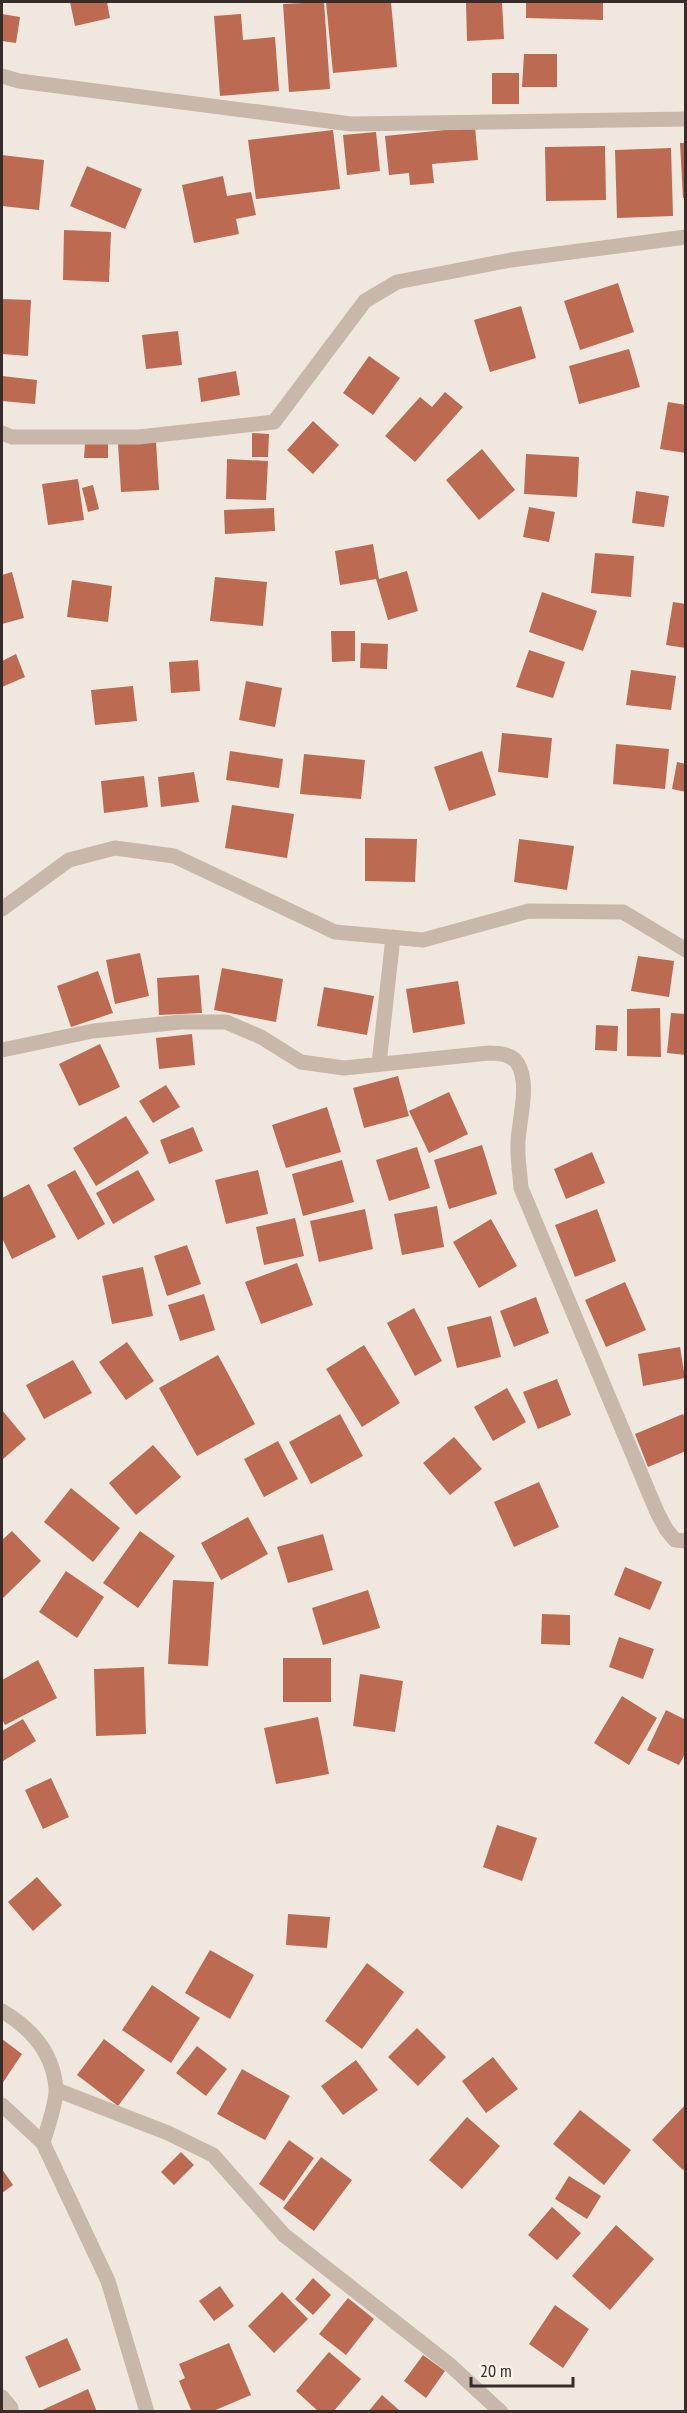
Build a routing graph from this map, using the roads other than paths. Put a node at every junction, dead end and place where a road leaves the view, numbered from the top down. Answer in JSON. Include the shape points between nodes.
{"nodes":[{"id":1,"x":2,"y":76,"type":"edge"},
{"id":2,"x":686,"y":119,"type":"edge"},
{"id":3,"x":686,"y":237,"type":"edge"},
{"id":4,"x":2,"y":433,"type":"edge"},
{"id":5,"x":2,"y":909,"type":"edge"},
{"id":6,"x":393,"y":937,"type":"junction"},
{"id":7,"x":686,"y":950,"type":"edge"},
{"id":8,"x":2,"y":1050,"type":"edge"},
{"id":9,"x":379,"y":1064,"type":"junction"},
{"id":10,"x":686,"y":1541,"type":"edge"},
{"id":11,"x":2,"y":2011,"type":"edge"},
{"id":12,"x":57,"y":2090,"type":"junction"},
{"id":13,"x":2,"y":2105,"type":"edge"},
{"id":14,"x":43,"y":2143,"type":"junction"},
{"id":15,"x":147,"y":2412,"type":"edge"},
{"id":16,"x":501,"y":2412,"type":"edge"}],
"edges":[{"from":1,"to":2,"type":"street","via":[[351,124]]},
{"from":3,"to":4,"type":"street","via":[[511,260],[397,282],[365,301],[274,422],[139,437],[12,437]]},
{"from":5,"to":6,"type":"street","via":[[69,860],[115,848],[174,856],[335,932]]},
{"from":6,"to":7,"type":"street","via":[[423,940],[529,911],[623,912]]},
{"from":6,"to":9,"type":"street"},
{"from":8,"to":9,"type":"street","via":[[93,1031],[181,1022],[226,1022],[261,1037],[301,1062],[344,1068]]},
{"from":9,"to":10,"type":"street","via":[[489,1053],[505,1054],[518,1064],[525,1092],[519,1121],[521,1188],[657,1512],[675,1540]]},
{"from":11,"to":12,"type":"street","via":[[46,2049]]},
{"from":12,"to":14,"type":"street"},
{"from":12,"to":16,"type":"street","via":[[213,2155],[284,2235],[450,2365]]},
{"from":13,"to":14,"type":"street"},
{"from":14,"to":15,"type":"street","via":[[108,2281]]}]}
